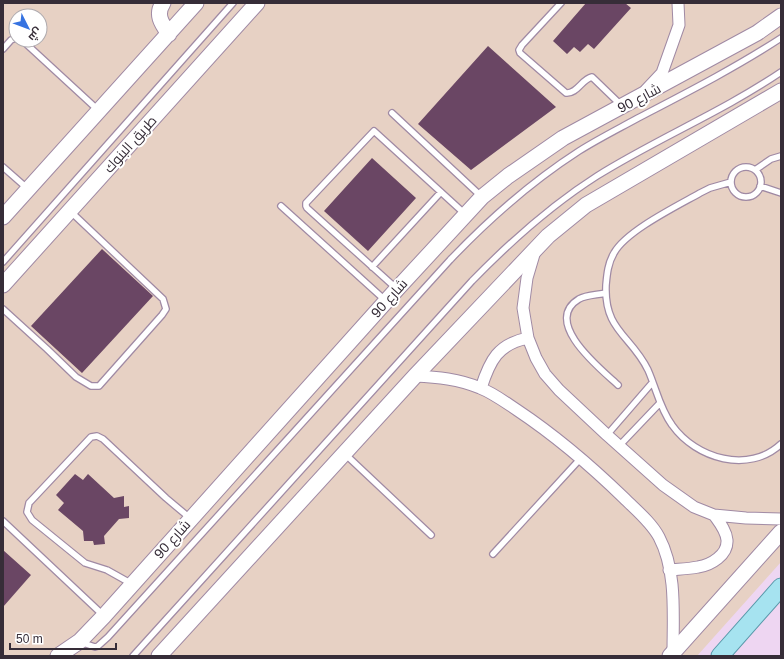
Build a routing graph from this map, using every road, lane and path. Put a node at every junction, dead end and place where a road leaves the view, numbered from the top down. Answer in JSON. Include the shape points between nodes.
{"nodes":[{"id":1,"x":163,"y":3,"type":"edge"},
{"id":2,"x":196,"y":3,"type":"edge"},
{"id":3,"x":234,"y":3,"type":"edge"},
{"id":4,"x":257,"y":3,"type":"edge"},
{"id":5,"x":561,"y":3,"type":"edge"},
{"id":6,"x":678,"y":3,"type":"edge"},
{"id":7,"x":781,"y":16,"type":"edge"},
{"id":8,"x":169,"y":34,"type":"junction"},
{"id":9,"x":781,"y":38,"type":"edge"},
{"id":10,"x":31,"y":48,"type":"edge"},
{"id":11,"x":781,"y":72,"type":"edge"},
{"id":12,"x":781,"y":91,"type":"edge"},
{"id":13,"x":639,"y":98,"type":"junction"},
{"id":14,"x":622,"y":107,"type":"junction"},
{"id":15,"x":100,"y":111,"type":"junction"},
{"id":16,"x":392,"y":113,"type":"dead end"},
{"id":17,"x":781,"y":156,"type":"edge"},
{"id":18,"x":3,"y":167,"type":"edge"},
{"id":19,"x":755,"y":170,"type":"junction"},
{"id":20,"x":730,"y":182,"type":"junction"},
{"id":21,"x":760,"y":186,"type":"junction"},
{"id":22,"x":28,"y":190,"type":"junction"},
{"id":23,"x":441,"y":192,"type":"junction"},
{"id":24,"x":781,"y":193,"type":"edge"},
{"id":25,"x":482,"y":197,"type":"junction"},
{"id":26,"x":281,"y":206,"type":"dead end"},
{"id":27,"x":69,"y":211,"type":"junction"},
{"id":28,"x":4,"y":212,"type":"edge"},
{"id":29,"x":465,"y":214,"type":"junction"},
{"id":30,"x":536,"y":247,"type":"junction"},
{"id":31,"x":3,"y":262,"type":"edge"},
{"id":32,"x":372,"y":267,"type":"junction"},
{"id":33,"x":3,"y":285,"type":"edge"},
{"id":34,"x":397,"y":289,"type":"junction"},
{"id":35,"x":606,"y":293,"type":"junction"},
{"id":36,"x":386,"y":301,"type":"junction"},
{"id":37,"x":3,"y":309,"type":"edge"},
{"id":38,"x":528,"y":338,"type":"junction"},
{"id":39,"x":415,"y":376,"type":"junction"},
{"id":40,"x":652,"y":383,"type":"junction"},
{"id":41,"x":618,"y":385,"type":"dead end"},
{"id":42,"x":481,"y":388,"type":"junction"},
{"id":43,"x":660,"y":403,"type":"junction"},
{"id":44,"x":607,"y":436,"type":"junction"},
{"id":45,"x":781,"y":444,"type":"edge"},
{"id":46,"x":619,"y":446,"type":"junction"},
{"id":47,"x":344,"y":454,"type":"junction"},
{"id":48,"x":581,"y":458,"type":"junction"},
{"id":49,"x":714,"y":515,"type":"junction"},
{"id":50,"x":191,"y":519,"type":"junction"},
{"id":51,"x":781,"y":519,"type":"edge"},
{"id":52,"x":3,"y":521,"type":"edge"},
{"id":53,"x":781,"y":532,"type":"edge"},
{"id":54,"x":431,"y":535,"type":"dead end"},
{"id":55,"x":493,"y":554,"type":"dead end"},
{"id":56,"x":670,"y":570,"type":"junction"},
{"id":57,"x":133,"y":584,"type":"junction"},
{"id":58,"x":781,"y":587,"type":"edge"},
{"id":59,"x":104,"y":616,"type":"junction"},
{"id":60,"x":80,"y":642,"type":"junction"},
{"id":61,"x":671,"y":654,"type":"edge"},
{"id":62,"x":58,"y":656,"type":"edge"},
{"id":63,"x":73,"y":656,"type":"edge"},
{"id":64,"x":133,"y":656,"type":"edge"},
{"id":65,"x":159,"y":656,"type":"edge"},
{"id":66,"x":720,"y":656,"type":"edge"}],
"edges":[{"from":1,"to":8,"type":"street","via":[[159,11],[160,20]]},
{"from":2,"to":8,"type":"street"},
{"from":3,"to":31,"type":"lane"},
{"from":4,"to":27,"type":"street","name":"طريق البنوك"},
{"from":5,"to":14,"type":"lane","via":[[522,45],[520,53],[566,93],[572,93],[592,77]]},
{"from":6,"to":13,"type":"street","via":[[679,25],[662,72]]},
{"from":7,"to":13,"type":"street","name":"شارع 90","via":[[757,33]]},
{"from":8,"to":15,"type":"street"},
{"from":9,"to":60,"type":"lane","via":[[728,71],[581,150],[541,177],[504,207],[450,260],[108,636],[95,647]]},
{"from":10,"to":15,"type":"lane"},
{"from":11,"to":64,"type":"lane","via":[[597,176],[519,234],[472,281]]},
{"from":12,"to":30,"type":"street","via":[[586,206]]},
{"from":13,"to":14,"type":"street","name":"شارع 90"},
{"from":14,"to":25,"type":"street","name":"شارع 90","via":[[592,121],[535,156]]},
{"from":15,"to":22,"type":"street"},
{"from":16,"to":25,"type":"lane"},
{"from":17,"to":19,"type":"lane","via":[[771,159]]},
{"from":18,"to":22,"type":"lane"},
{"from":19,"to":20,"type":"lane","via":[[746,166],[741,167],[733,173]]},
{"from":19,"to":21,"type":"lane","via":[[761,180]]},
{"from":20,"to":21,"type":"lane","via":[[733,190],[744,197],[756,193]]},
{"from":20,"to":35,"type":"lane","via":[[700,192],[629,236],[614,252],[610,261]]},
{"from":21,"to":24,"type":"lane"},
{"from":22,"to":28,"type":"street"},
{"from":23,"to":29,"type":"lane"},
{"from":23,"to":32,"type":"lane"},
{"from":23,"to":32,"type":"lane","via":[[374,131],[306,203],[307,208]]},
{"from":25,"to":29,"type":"street","name":"شارع 90"},
{"from":26,"to":36,"type":"lane"},
{"from":27,"to":33,"type":"street","name":"طريق البنوك"},
{"from":27,"to":37,"type":"lane","via":[[163,299],[166,309],[162,315],[99,386],[91,386],[76,377]]},
{"from":29,"to":34,"type":"street","name":"شارع 90"},
{"from":30,"to":38,"type":"street","via":[[527,278],[523,308]]},
{"from":30,"to":39,"type":"street"},
{"from":32,"to":34,"type":"lane"},
{"from":34,"to":36,"type":"street","name":"شارع 90"},
{"from":35,"to":40,"type":"lane","via":[[613,323],[644,364]]},
{"from":35,"to":41,"type":"lane","via":[[580,299],[574,303],[569,309],[568,326],[582,350]]},
{"from":36,"to":50,"type":"street","name":"شارع 90"},
{"from":38,"to":42,"type":"street","via":[[515,340],[494,357]]},
{"from":38,"to":44,"type":"street","via":[[545,374]]},
{"from":39,"to":42,"type":"street","via":[[458,380]]},
{"from":39,"to":47,"type":"street"},
{"from":40,"to":43,"type":"lane"},
{"from":40,"to":44,"type":"lane"},
{"from":42,"to":48,"type":"street","via":[[532,420]]},
{"from":43,"to":45,"type":"lane","via":[[677,432],[699,449],[726,460],[750,460],[761,457]]},
{"from":43,"to":46,"type":"lane"},
{"from":44,"to":46,"type":"street"},
{"from":46,"to":49,"type":"street","via":[[680,498]]},
{"from":47,"to":54,"type":"lane"},
{"from":47,"to":65,"type":"street"},
{"from":48,"to":55,"type":"lane"},
{"from":48,"to":56,"type":"street","via":[[652,527],[666,554]]},
{"from":49,"to":51,"type":"street"},
{"from":49,"to":56,"type":"street","via":[[727,540],[719,557],[699,567]]},
{"from":50,"to":57,"type":"street","name":"شارع 90"},
{"from":50,"to":57,"type":"lane","via":[[97,436],[91,437],[29,503],[27,512],[32,520],[85,563],[107,570]]},
{"from":52,"to":59,"type":"lane"},
{"from":53,"to":61,"type":"street"},
{"from":56,"to":61,"type":"street","via":[[673,608]]},
{"from":57,"to":59,"type":"street","name":"شارع 90"},
{"from":58,"to":66,"type":"main road"},
{"from":59,"to":60,"type":"street","name":"شارع 90"},
{"from":60,"to":62,"type":"street","name":"شارع 90"},
{"from":60,"to":63,"type":"street"}]}
